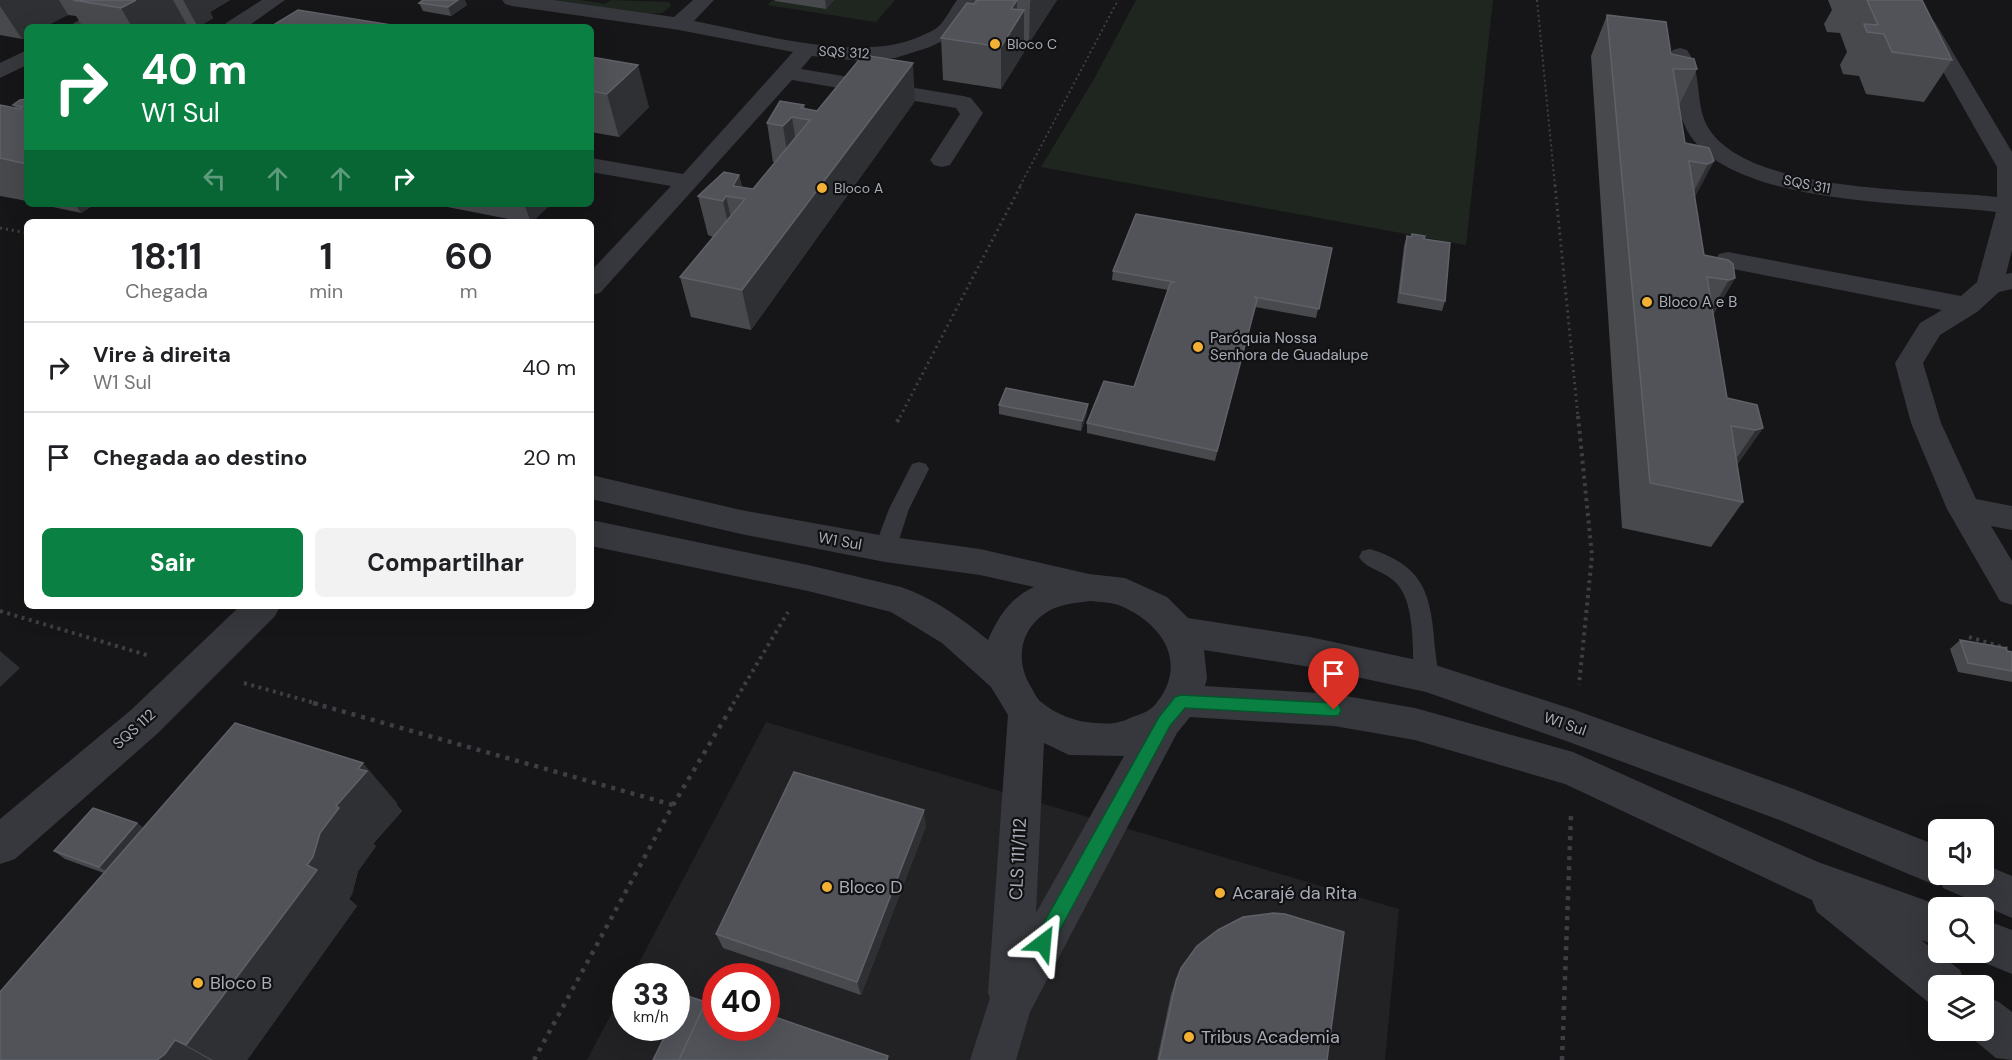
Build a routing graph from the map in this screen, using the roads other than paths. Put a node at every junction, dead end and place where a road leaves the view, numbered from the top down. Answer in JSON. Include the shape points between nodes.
{"nodes":[{"id":1,"x":132,"y":0,"type":"edge"},
{"id":2,"x":275,"y":0,"type":"edge"},
{"id":3,"x":512,"y":0,"type":"edge"},
{"id":4,"x":704,"y":0,"type":"edge"},
{"id":5,"x":967,"y":0,"type":"edge"},
{"id":6,"x":1917,"y":7,"type":"edge"},
{"id":7,"x":87,"y":24,"type":"edge"},
{"id":8,"x":238,"y":24,"type":"edge"},
{"id":9,"x":679,"y":24,"type":"junction"},
{"id":10,"x":807,"y":50,"type":"junction"},
{"id":11,"x":1680,"y":54,"type":"edge"},
{"id":12,"x":24,"y":58,"type":"edge"},
{"id":13,"x":0,"y":72,"type":"edge"},
{"id":14,"x":788,"y":73,"type":"junction"},
{"id":15,"x":942,"y":160,"type":"dead end"},
{"id":16,"x":594,"y":166,"type":"edge"},
{"id":17,"x":687,"y":182,"type":"junction"},
{"id":18,"x":2011,"y":208,"type":"edge"},
{"id":19,"x":1728,"y":260,"type":"edge"},
{"id":20,"x":2001,"y":283,"type":"edge"},
{"id":21,"x":594,"y":284,"type":"edge"},
{"id":22,"x":1967,"y":306,"type":"junction"},
{"id":23,"x":919,"y":468,"type":"dead end"},
{"id":24,"x":594,"y":488,"type":"edge"},
{"id":25,"x":1963,"y":509,"type":"junction"},
{"id":26,"x":2012,"y":518,"type":"edge"},
{"id":27,"x":594,"y":534,"type":"edge"},
{"id":28,"x":885,"y":549,"type":"junction"},
{"id":29,"x":1370,"y":556,"type":"dead end"},
{"id":30,"x":1090,"y":587,"type":"junction"},
{"id":31,"x":2012,"y":591,"type":"edge"},
{"id":32,"x":259,"y":609,"type":"edge"},
{"id":33,"x":1178,"y":631,"type":"junction"},
{"id":34,"x":1004,"y":676,"type":"junction"},
{"id":35,"x":1426,"y":677,"type":"junction"},
{"id":36,"x":1172,"y":711,"type":"junction"},
{"id":37,"x":1027,"y":713,"type":"junction"},
{"id":38,"x":0,"y":845,"type":"edge"},
{"id":39,"x":1928,"y":862,"type":"edge"},
{"id":40,"x":1810,"y":879,"type":"junction"},
{"id":41,"x":1984,"y":885,"type":"edge"},
{"id":42,"x":2012,"y":897,"type":"edge"},
{"id":43,"x":1928,"y":921,"type":"edge"},
{"id":44,"x":1994,"y":945,"type":"edge"},
{"id":45,"x":2012,"y":952,"type":"edge"},
{"id":46,"x":1930,"y":975,"type":"edge"},
{"id":47,"x":1010,"y":1004,"type":"junction"},
{"id":48,"x":1994,"y":1027,"type":"edge"},
{"id":49,"x":2012,"y":1042,"type":"edge"},
{"id":50,"x":993,"y":1060,"type":"edge"}],
"edges":[{"from":1,"to":7,"type":"street"},
{"from":2,"to":8,"type":"street"},
{"from":3,"to":9,"type":"street","name":"SQS 312"},
{"from":4,"to":9,"type":"street"},
{"from":5,"to":10,"type":"street","name":"SQS 312","via":[[945,32],[904,49],[861,55]]},
{"from":6,"to":18,"type":"street","via":[[2009,167]]},
{"from":9,"to":10,"type":"street","name":"SQS 312"},
{"from":10,"to":14,"type":"street","name":"SQS 312"},
{"from":11,"to":18,"type":"street","name":"SQS 311","via":[[1697,129],[1707,144],[1730,160],[1771,177],[1820,188]]},
{"from":12,"to":13,"type":"street"},
{"from":14,"to":15,"type":"street","via":[[963,103],[972,113]]},
{"from":14,"to":17,"type":"street","name":"SQS 312"},
{"from":16,"to":17,"type":"street"},
{"from":17,"to":21,"type":"street","name":"SQS 312"},
{"from":18,"to":20,"type":"street"},
{"from":19,"to":22,"type":"street"},
{"from":20,"to":22,"type":"street"},
{"from":22,"to":25,"type":"street","via":[[1930,329],[1909,363],[1916,400]]},
{"from":23,"to":28,"type":"lane"},
{"from":24,"to":28,"type":"street","name":"W1 Sul","via":[[741,522]]},
{"from":25,"to":26,"type":"street"},
{"from":25,"to":31,"type":"street"},
{"from":27,"to":34,"type":"street","via":[[901,601],[955,633]]},
{"from":28,"to":30,"type":"street","name":"W1 Sul","via":[[980,562]]},
{"from":29,"to":35,"type":"lane","via":[[1395,568],[1413,586]]},
{"from":30,"to":33,"type":"street","via":[[1125,592],[1155,607]]},
{"from":30,"to":34,"type":"street","via":[[1060,591],[1026,610],[1013,624],[1003,648]]},
{"from":32,"to":38,"type":"street","name":"SQS 112","via":[[144,722]]},
{"from":33,"to":35,"type":"street","name":"W1 Sul","via":[[1310,652]]},
{"from":33,"to":36,"type":"street","via":[[1188,654],[1189,678]]},
{"from":34,"to":37,"type":"street"},
{"from":35,"to":39,"type":"street","name":"W1 Sul","via":[[1794,807]]},
{"from":36,"to":37,"type":"street","via":[[1120,741],[1069,738]]},
{"from":36,"to":40,"type":"street","via":[[1345,712],[1415,724],[1573,769]]},
{"from":36,"to":47,"type":"street","name":"CLS 111/112"},
{"from":37,"to":47,"type":"street","name":"CLS 111/112"},
{"from":40,"to":43,"type":"street"},
{"from":40,"to":46,"type":"street"},
{"from":41,"to":42,"type":"street"},
{"from":44,"to":45,"type":"street"},
{"from":47,"to":50,"type":"street","name":"CLS 111/112"},
{"from":48,"to":49,"type":"street"}]}
